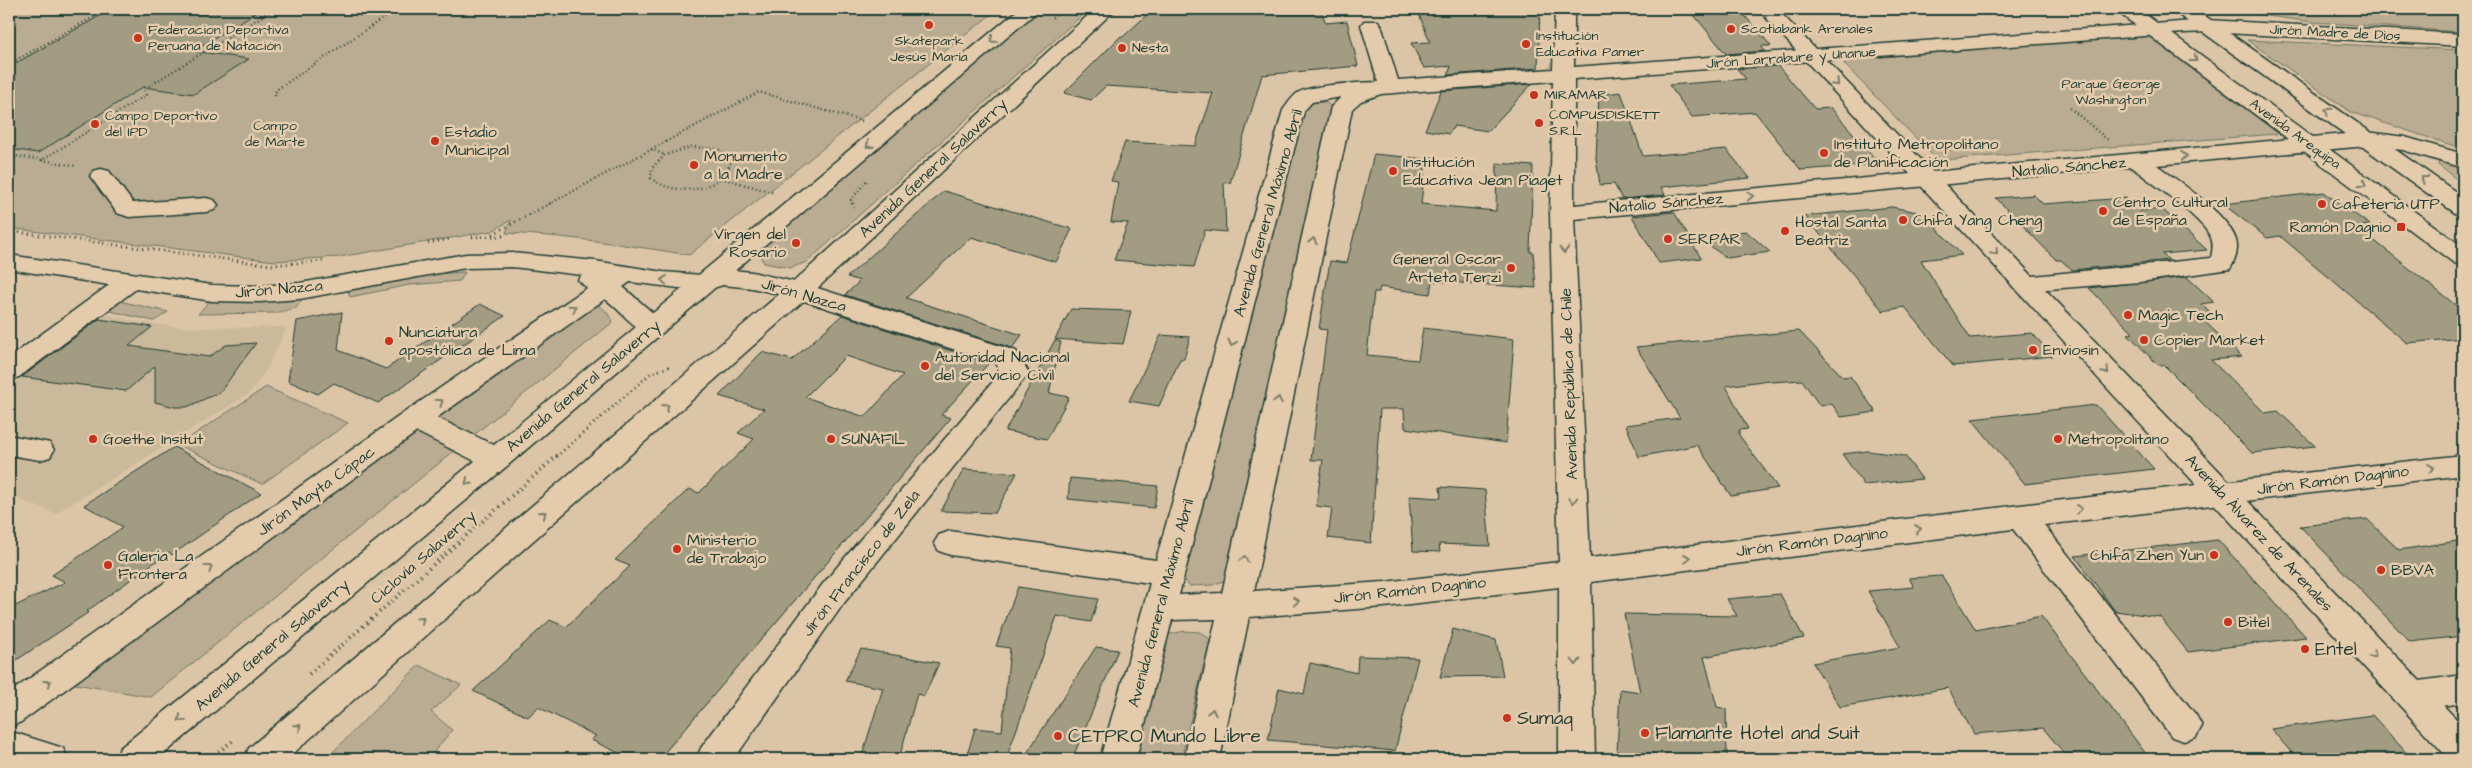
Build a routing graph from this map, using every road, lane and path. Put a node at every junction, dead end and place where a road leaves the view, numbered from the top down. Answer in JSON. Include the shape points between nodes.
{"nodes":[{"id":1,"x":108,"y":9,"type":"edge"},
{"id":2,"x":274,"y":9,"type":"edge"},
{"id":3,"x":397,"y":9,"type":"edge"},
{"id":4,"x":499,"y":9,"type":"edge"},
{"id":5,"x":1030,"y":9,"type":"edge"},
{"id":6,"x":1106,"y":9,"type":"edge"},
{"id":7,"x":1564,"y":9,"type":"edge"},
{"id":8,"x":1767,"y":9,"type":"edge"},
{"id":9,"x":2126,"y":9,"type":"edge"},
{"id":10,"x":2183,"y":9,"type":"edge"},
{"id":11,"x":528,"y":13,"type":"dead end"},
{"id":12,"x":1371,"y":26,"type":"dead end"},
{"id":13,"x":2207,"y":26,"type":"junction"},
{"id":14,"x":2154,"y":30,"type":"junction"},
{"id":15,"x":2463,"y":40,"type":"edge"},
{"id":16,"x":1811,"y":56,"type":"junction"},
{"id":17,"x":9,"y":64,"type":"edge"},
{"id":18,"x":1562,"y":75,"type":"junction"},
{"id":19,"x":1382,"y":88,"type":"junction"},
{"id":20,"x":275,"y":96,"type":"dead end"},
{"id":21,"x":1296,"y":105,"type":"junction"},
{"id":22,"x":1342,"y":107,"type":"junction"},
{"id":23,"x":2070,"y":108,"type":"dead end"},
{"id":24,"x":889,"y":129,"type":"junction"},
{"id":25,"x":2367,"y":139,"type":"junction"},
{"id":26,"x":2110,"y":141,"type":"dead end"},
{"id":27,"x":2310,"y":145,"type":"junction"},
{"id":28,"x":650,"y":148,"type":"junction"},
{"id":29,"x":9,"y":155,"type":"edge"},
{"id":30,"x":665,"y":155,"type":"junction"},
{"id":31,"x":42,"y":160,"type":"junction"},
{"id":32,"x":2138,"y":160,"type":"junction"},
{"id":33,"x":2463,"y":160,"type":"edge"},
{"id":34,"x":76,"y":166,"type":"dead end"},
{"id":35,"x":101,"y":176,"type":"dead end"},
{"id":36,"x":720,"y":178,"type":"junction"},
{"id":37,"x":867,"y":180,"type":"dead end"},
{"id":38,"x":1927,"y":180,"type":"junction"},
{"id":39,"x":777,"y":193,"type":"dead end"},
{"id":40,"x":206,"y":205,"type":"dead end"},
{"id":41,"x":2463,"y":208,"type":"edge"},
{"id":42,"x":1562,"y":212,"type":"junction"},
{"id":43,"x":856,"y":217,"type":"dead end"},
{"id":44,"x":9,"y":231,"type":"edge"},
{"id":45,"x":492,"y":235,"type":"junction"},
{"id":46,"x":469,"y":237,"type":"dead end"},
{"id":47,"x":507,"y":237,"type":"dead end"},
{"id":48,"x":454,"y":239,"type":"dead end"},
{"id":49,"x":422,"y":244,"type":"dead end"},
{"id":50,"x":2463,"y":258,"type":"edge"},
{"id":51,"x":330,"y":261,"type":"dead end"},
{"id":52,"x":9,"y":262,"type":"edge"},
{"id":53,"x":132,"y":280,"type":"junction"},
{"id":54,"x":616,"y":280,"type":"junction"},
{"id":55,"x":704,"y":283,"type":"junction"},
{"id":56,"x":2023,"y":283,"type":"junction"},
{"id":57,"x":799,"y":290,"type":"junction"},
{"id":58,"x":653,"y":327,"type":"junction"},
{"id":59,"x":9,"y":371,"type":"edge"},
{"id":60,"x":651,"y":372,"type":"dead end"},
{"id":61,"x":1015,"y":372,"type":"joint"},
{"id":62,"x":415,"y":419,"type":"junction"},
{"id":63,"x":9,"y":445,"type":"edge"},
{"id":64,"x":40,"y":450,"type":"dead end"},
{"id":65,"x":496,"y":459,"type":"junction"},
{"id":66,"x":2463,"y":465,"type":"edge"},
{"id":67,"x":2221,"y":493,"type":"junction"},
{"id":68,"x":2020,"y":516,"type":"junction"},
{"id":69,"x":950,"y":543,"type":"dead end"},
{"id":70,"x":1575,"y":572,"type":"junction"},
{"id":71,"x":1169,"y":574,"type":"junction"},
{"id":72,"x":1235,"y":606,"type":"junction"},
{"id":73,"x":1160,"y":608,"type":"junction"},
{"id":74,"x":306,"y":676,"type":"dead end"},
{"id":75,"x":2463,"y":689,"type":"edge"},
{"id":76,"x":2412,"y":696,"type":"junction"},
{"id":77,"x":9,"y":712,"type":"edge"},
{"id":78,"x":2184,"y":726,"type":"dead end"},
{"id":79,"x":240,"y":735,"type":"dead end"},
{"id":80,"x":9,"y":746,"type":"edge"},
{"id":81,"x":2463,"y":750,"type":"edge"},
{"id":82,"x":50,"y":759,"type":"edge"},
{"id":83,"x":133,"y":759,"type":"edge"},
{"id":84,"x":210,"y":759,"type":"edge"},
{"id":85,"x":262,"y":759,"type":"edge"},
{"id":86,"x":714,"y":759,"type":"edge"},
{"id":87,"x":1118,"y":759,"type":"edge"},
{"id":88,"x":1202,"y":759,"type":"edge"},
{"id":89,"x":1577,"y":759,"type":"edge"}],
"edges":[{"from":1,"to":17,"type":"path"},
{"from":2,"to":31,"type":"path","via":[[144,89],[146,95]]},
{"from":3,"to":20,"type":"path","via":[[276,90]]},
{"from":4,"to":11,"type":"path"},
{"from":5,"to":24,"type":"street","name":"Avenida General Salaverry","one_way":true},
{"from":6,"to":57,"type":"street","name":"Avenida General Salaverry"},
{"from":7,"to":18,"type":"street","name":"Avenida República de Chile"},
{"from":8,"to":16,"type":"street","name":"Avenida Álvarez de Arenales"},
{"from":9,"to":14,"type":"street","name":"Avenida Arequipa"},
{"from":10,"to":13,"type":"street"},
{"from":12,"to":19,"type":"street"},
{"from":13,"to":14,"type":"street","name":"Jirón Larrabure y Unanue"},
{"from":13,"to":15,"type":"street","name":"Jirón Madre de Dios"},
{"from":25,"to":13,"type":"street","one_way":true},
{"from":14,"to":16,"type":"street","name":"Jirón Larrabure y Unanue"},
{"from":14,"to":27,"type":"street","name":"Avenida Arequipa","one_way":true},
{"from":16,"to":18,"type":"street","name":"Jirón Larrabure y Unanue"},
{"from":16,"to":38,"type":"street","name":"Avenida Álvarez de Arenales","one_way":true},
{"from":18,"to":19,"type":"street","name":"Jirón Larrabure y Unanue"},
{"from":18,"to":42,"type":"street","name":"Avenida República de Chile"},
{"from":19,"to":21,"type":"street","name":"Avenida General Máximo Abril","via":[[1318,93],[1305,97]]},
{"from":19,"to":22,"type":"street","via":[[1354,97]]},
{"from":21,"to":22,"type":"street","via":[[1320,101]]},
{"from":21,"to":71,"type":"street","name":"Avenida General Máximo Abril","one_way":true},
{"from":72,"to":22,"type":"street","one_way":true},
{"from":23,"to":26,"type":"path"},
{"from":24,"to":28,"type":"path","via":[[759,92]]},
{"from":24,"to":55,"type":"street","name":"Avenida General Salaverry","one_way":true},
{"from":25,"to":27,"type":"street","name":"Natalio Sánchez"},
{"from":25,"to":33,"type":"street","via":[[2405,144]]},
{"from":41,"to":25,"type":"street","one_way":true},
{"from":32,"to":27,"type":"street","name":"Natalio Sánchez","one_way":true},
{"from":27,"to":50,"type":"street","name":"Avenida Arequipa","one_way":true},
{"from":28,"to":30,"type":"path"},
{"from":28,"to":45,"type":"path"},
{"from":29,"to":31,"type":"path"},
{"from":30,"to":36,"type":"path","via":[[698,146],[726,152],[732,160],[730,169]]},
{"from":30,"to":36,"type":"path","via":[[650,170],[650,178],[660,186],[678,190],[694,188]]},
{"from":31,"to":34,"type":"path"},
{"from":32,"to":38,"type":"street","name":"Natalio Sánchez"},
{"from":32,"to":56,"type":"street","via":[[2208,220],[2223,237],[2225,252],[2221,264]]},
{"from":35,"to":40,"type":"street","via":[[129,210]]},
{"from":36,"to":39,"type":"path"},
{"from":37,"to":43,"type":"path","via":[[851,200]]},
{"from":42,"to":38,"type":"street","name":"Natalio Sánchez","one_way":true},
{"from":38,"to":56,"type":"street","name":"Avenida Álvarez de Arenales","one_way":true},
{"from":42,"to":70,"type":"street","name":"Avenida República de Chile","one_way":true},
{"from":44,"to":51,"type":"path","via":[[271,265]]},
{"from":45,"to":46,"type":"path"},
{"from":45,"to":47,"type":"path"},
{"from":48,"to":49,"type":"path"},
{"from":52,"to":53,"type":"street","name":"Jirón Nazca"},
{"from":53,"to":54,"type":"street","name":"Jirón Nazca","via":[[212,293],[260,294],[300,291],[466,262],[512,260],[550,264]]},
{"from":53,"to":59,"type":"street"},
{"from":55,"to":54,"type":"street","name":"Jirón Nazca","one_way":true},
{"from":54,"to":58,"type":"street","name":"Jirón Nazca","via":[[631,304]]},
{"from":62,"to":54,"type":"street","name":"Jirón Mayta Cápac","one_way":true},
{"from":55,"to":57,"type":"street","name":"Jirón Nazca","via":[[729,278]]},
{"from":55,"to":58,"type":"street","name":"Avenida General Salaverry"},
{"from":56,"to":67,"type":"street","name":"Avenida Álvarez de Arenales","one_way":true},
{"from":57,"to":61,"type":"street","name":"Jirón Nazca","via":[[1006,358]]},
{"from":85,"to":57,"type":"street","name":"Avenida General Salaverry","one_way":true},
{"from":58,"to":65,"type":"street","name":"Avenida General Salaverry"},
{"from":60,"to":74,"type":"path","name":"Ciclovía Salaverry"},
{"from":61,"to":86,"type":"street","name":"Jirón Francisco de Zela","via":[[833,594]]},
{"from":62,"to":65,"type":"street"},
{"from":77,"to":62,"type":"street","name":"Jirón Mayta Cápac","one_way":true},
{"from":63,"to":64,"type":"street"},
{"from":65,"to":83,"type":"street","name":"Avenida General Salaverry","one_way":true},
{"from":67,"to":66,"type":"street","name":"Jirón Ramón Dagnino","one_way":true},
{"from":68,"to":67,"type":"street","name":"Jirón Ramón Dagnino","one_way":true},
{"from":67,"to":76,"type":"street","name":"Avenida Álvarez de Arenales","one_way":true},
{"from":70,"to":68,"type":"street","name":"Jirón Ramón Dagnino","one_way":true},
{"from":68,"to":78,"type":"street"},
{"from":69,"to":71,"type":"street"},
{"from":72,"to":70,"type":"street","name":"Jirón Ramón Dagnino","one_way":true},
{"from":70,"to":89,"type":"street","name":"Avenida República de Chile","one_way":true},
{"from":71,"to":73,"type":"street","name":"Avenida General Máximo Abril"},
{"from":72,"to":73,"type":"street","name":"Jirón Ramón Dagnino"},
{"from":88,"to":72,"type":"street","one_way":true},
{"from":73,"to":87,"type":"street","name":"Avenida General Máximo Abril"},
{"from":75,"to":76,"type":"street"},
{"from":76,"to":81,"type":"street","name":"Avenida Álvarez de Arenales"},
{"from":79,"to":84,"type":"path"},
{"from":80,"to":82,"type":"street"}]}
